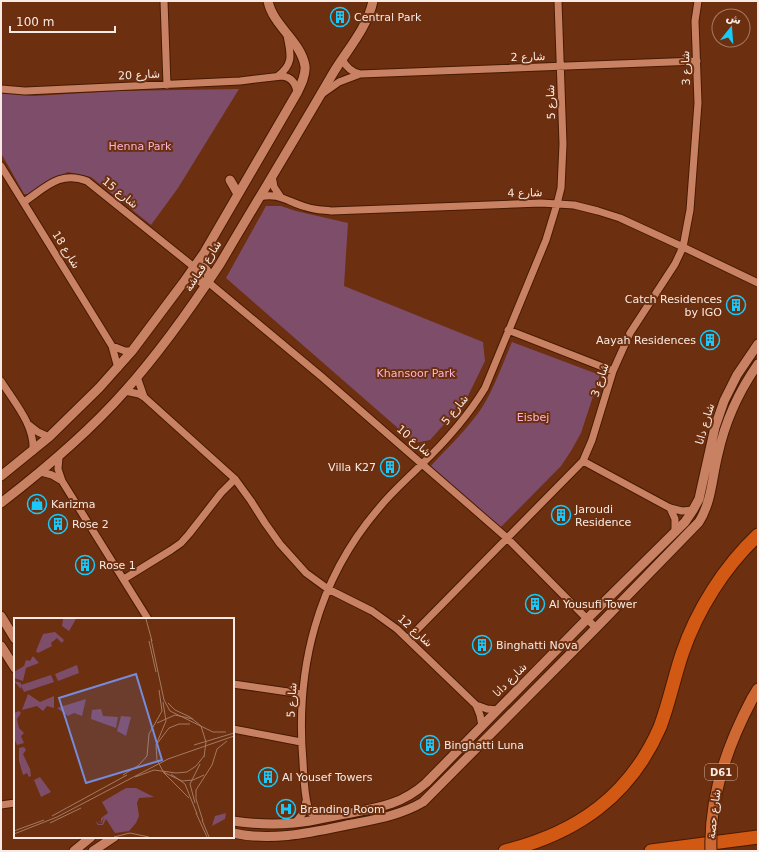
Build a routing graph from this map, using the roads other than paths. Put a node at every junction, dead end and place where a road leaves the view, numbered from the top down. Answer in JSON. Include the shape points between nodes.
{"nodes":[{"id":1,"x":164,"y":1,"type":"edge"},
{"id":2,"x":268,"y":1,"type":"edge"},
{"id":3,"x":373,"y":1,"type":"edge"},
{"id":4,"x":558,"y":1,"type":"edge"},
{"id":5,"x":698,"y":1,"type":"edge"},
{"id":6,"x":287,"y":34,"type":"junction"},
{"id":7,"x":342,"y":59,"type":"junction"},
{"id":8,"x":697,"y":62,"type":"junction"},
{"id":9,"x":560,"y":67,"type":"junction"},
{"id":10,"x":360,"y":74,"type":"junction"},
{"id":11,"x":278,"y":76,"type":"junction"},
{"id":12,"x":167,"y":84,"type":"junction"},
{"id":13,"x":1,"y":89,"type":"edge"},
{"id":14,"x":297,"y":93,"type":"junction"},
{"id":15,"x":321,"y":95,"type":"junction"},
{"id":16,"x":1,"y":166,"type":"edge"},
{"id":17,"x":272,"y":176,"type":"junction"},
{"id":18,"x":230,"y":180,"type":"dead end"},
{"id":19,"x":238,"y":194,"type":"junction"},
{"id":20,"x":280,"y":196,"type":"junction"},
{"id":21,"x":260,"y":197,"type":"junction"},
{"id":22,"x":24,"y":202,"type":"junction"},
{"id":23,"x":557,"y":204,"type":"junction"},
{"id":24,"x":684,"y":247,"type":"junction"},
{"id":25,"x":194,"y":267,"type":"junction"},
{"id":26,"x":208,"y":282,"type":"junction"},
{"id":27,"x":758,"y":283,"type":"edge"},
{"id":28,"x":508,"y":330,"type":"junction"},
{"id":29,"x":758,"y":344,"type":"edge"},
{"id":30,"x":112,"y":346,"type":"junction"},
{"id":31,"x":132,"y":351,"type":"junction"},
{"id":32,"x":758,"y":364,"type":"edge"},
{"id":33,"x":118,"y":368,"type":"junction"},
{"id":34,"x":614,"y":371,"type":"junction"},
{"id":35,"x":137,"y":377,"type":"junction"},
{"id":36,"x":1,"y":381,"type":"edge"},
{"id":37,"x":125,"y":392,"type":"junction"},
{"id":38,"x":144,"y":398,"type":"junction"},
{"id":39,"x":28,"y":425,"type":"junction"},
{"id":40,"x":49,"y":437,"type":"junction"},
{"id":41,"x":33,"y":451,"type":"junction"},
{"id":42,"x":59,"y":457,"type":"junction"},
{"id":43,"x":583,"y":461,"type":"junction"},
{"id":44,"x":423,"y":463,"type":"junction"},
{"id":45,"x":41,"y":472,"type":"junction"},
{"id":46,"x":1,"y":476,"type":"edge"},
{"id":47,"x":235,"y":479,"type":"junction"},
{"id":48,"x":62,"y":481,"type":"junction"},
{"id":49,"x":1,"y":503,"type":"edge"},
{"id":50,"x":670,"y":508,"type":"junction"},
{"id":51,"x":694,"y":510,"type":"junction"},
{"id":52,"x":675,"y":531,"type":"junction"},
{"id":53,"x":758,"y":535,"type":"edge"},
{"id":54,"x":507,"y":538,"type":"junction"},
{"id":55,"x":758,"y":543,"type":"edge"},
{"id":56,"x":731,"y":565,"type":"junction"},
{"id":57,"x":124,"y":579,"type":"junction"},
{"id":58,"x":328,"y":589,"type":"junction"},
{"id":59,"x":1,"y":616,"type":"edge"},
{"id":60,"x":147,"y":618,"type":"edge"},
{"id":61,"x":588,"y":618,"type":"junction"},
{"id":62,"x":596,"y":628,"type":"junction"},
{"id":63,"x":14,"y":637,"type":"edge"},
{"id":64,"x":408,"y":639,"type":"junction"},
{"id":65,"x":1,"y":646,"type":"edge"},
{"id":66,"x":14,"y":666,"type":"edge"},
{"id":67,"x":234,"y":684,"type":"edge"},
{"id":68,"x":756,"y":693,"type":"edge"},
{"id":69,"x":302,"y":694,"type":"junction"},
{"id":70,"x":476,"y":705,"type":"junction"},
{"id":71,"x":498,"y":710,"type":"junction"},
{"id":72,"x":482,"y":726,"type":"junction"},
{"id":73,"x":234,"y":729,"type":"edge"},
{"id":74,"x":301,"y":742,"type":"junction"},
{"id":75,"x":306,"y":801,"type":"junction"},
{"id":76,"x":14,"y":802,"type":"edge"},
{"id":77,"x":1,"y":805,"type":"edge"},
{"id":78,"x":322,"y":818,"type":"junction"},
{"id":79,"x":234,"y":821,"type":"edge"},
{"id":80,"x":295,"y":823,"type":"junction"},
{"id":81,"x":234,"y":833,"type":"edge"},
{"id":82,"x":758,"y":837,"type":"edge"},
{"id":83,"x":90,"y":838,"type":"edge"},
{"id":84,"x":112,"y":838,"type":"edge"},
{"id":85,"x":74,"y":851,"type":"edge"},
{"id":86,"x":93,"y":851,"type":"edge"},
{"id":87,"x":505,"y":851,"type":"edge"},
{"id":88,"x":651,"y":851,"type":"edge"},
{"id":89,"x":711,"y":851,"type":"edge"}],
"edges":[{"from":1,"to":12,"type":"street"},
{"from":2,"to":6,"type":"street","name":"شارع قماشة","via":[[271,13]]},
{"from":3,"to":7,"type":"street","name":"شارع قماشة","via":[[368,19]]},
{"from":4,"to":9,"type":"street","name":"شارع 5"},
{"from":5,"to":8,"type":"street","name":"شارع 3","via":[[695,21]]},
{"from":6,"to":11,"type":"street","via":[[290,61]]},
{"from":6,"to":14,"type":"street","name":"شارع قماشة","via":[[298,49],[305,67]]},
{"from":7,"to":10,"type":"street","via":[[347,67]]},
{"from":7,"to":15,"type":"street","name":"شارع قماشة"},
{"from":8,"to":9,"type":"street","name":"شارع 2"},
{"from":8,"to":24,"type":"street","name":"شارع 3","via":[[698,103],[690,210]]},
{"from":9,"to":10,"type":"street","name":"شارع 2"},
{"from":9,"to":23,"type":"street","name":"شارع 5","via":[[563,158]]},
{"from":10,"to":15,"type":"street","name":"شارع 2","via":[[339,82]]},
{"from":11,"to":12,"type":"street","name":"شارع 20","via":[[240,81]]},
{"from":11,"to":14,"type":"street","via":[[291,79]]},
{"from":12,"to":13,"type":"street","name":"شارع 20","via":[[25,91]]},
{"from":14,"to":19,"type":"street","name":"شارع قماشة"},
{"from":15,"to":17,"type":"street","name":"شارع قماشة"},
{"from":16,"to":22,"type":"street","name":"شارع 18"},
{"from":17,"to":20,"type":"street","via":[[274,187]]},
{"from":17,"to":21,"type":"street","name":"شارع قماشة"},
{"from":18,"to":19,"type":"street"},
{"from":19,"to":25,"type":"street","name":"شارع قماشة"},
{"from":20,"to":21,"type":"street","name":"شارع 4"},
{"from":20,"to":23,"type":"street","name":"شارع 4","via":[[306,208],[331,211]]},
{"from":21,"to":26,"type":"street","name":"شارع قماشة"},
{"from":22,"to":25,"type":"street","name":"شارع 15","via":[[60,179],[69,177],[87,181]]},
{"from":22,"to":30,"type":"street","name":"شارع 18"},
{"from":23,"to":24,"type":"street","name":"شارع 4","via":[[590,209],[620,218]]},
{"from":23,"to":28,"type":"street","name":"شارع 5","via":[[546,240]]},
{"from":24,"to":27,"type":"street","name":"شارع 4"},
{"from":24,"to":34,"type":"street","name":"شارع 3","via":[[630,333]]},
{"from":25,"to":26,"type":"street","via":[[205,268],[209,276]]},
{"from":25,"to":31,"type":"street","name":"شارع قماشة"},
{"from":26,"to":35,"type":"street","name":"شارع قماشة"},
{"from":26,"to":44,"type":"street","name":"شارع 10"},
{"from":28,"to":34,"type":"street"},
{"from":28,"to":44,"type":"street","name":"شارع 5","via":[[491,374],[477,401]]},
{"from":29,"to":51,"type":"street","name":"شارع دانا","via":[[724,400]]},
{"from":30,"to":31,"type":"street"},
{"from":30,"to":33,"type":"street","name":"شارع 18"},
{"from":31,"to":33,"type":"street","name":"شارع قماشة"},
{"from":32,"to":62,"type":"street","name":"شارع دانا","via":[[741,392],[726,428],[704,514]]},
{"from":33,"to":40,"type":"street","name":"شارع قماشة"},
{"from":34,"to":43,"type":"street","name":"شارع 3"},
{"from":35,"to":37,"type":"street","name":"شارع قماشة"},
{"from":35,"to":38,"type":"street"},
{"from":36,"to":39,"type":"street"},
{"from":37,"to":38,"type":"street","via":[[139,394]]},
{"from":37,"to":42,"type":"street","name":"شارع قماشة"},
{"from":38,"to":47,"type":"street","name":"شارع 12"},
{"from":39,"to":40,"type":"street"},
{"from":39,"to":41,"type":"street","via":[[33,438]]},
{"from":40,"to":41,"type":"street","name":"شارع قماشة"},
{"from":41,"to":46,"type":"street","name":"شارع قماشة"},
{"from":42,"to":45,"type":"street","name":"شارع قماشة"},
{"from":42,"to":48,"type":"street","via":[[58,469]]},
{"from":43,"to":50,"type":"street"},
{"from":43,"to":54,"type":"street","name":"شارع 3"},
{"from":44,"to":54,"type":"street","name":"شارع 10"},
{"from":44,"to":58,"type":"street","name":"شارع 5","via":[[393,492],[366,524],[342,561]]},
{"from":45,"to":48,"type":"street"},
{"from":45,"to":49,"type":"street","name":"شارع قماشة"},
{"from":47,"to":57,"type":"street","via":[[181,543]]},
{"from":47,"to":58,"type":"street","name":"شارع 12","via":[[280,544],[306,573]]},
{"from":48,"to":57,"type":"street"},
{"from":50,"to":51,"type":"street"},
{"from":50,"to":52,"type":"street","via":[[675,519]]},
{"from":51,"to":52,"type":"street","name":"شارع دانا"},
{"from":52,"to":61,"type":"street","name":"شارع دانا"},
{"from":53,"to":56,"type":"highway"},
{"from":54,"to":61,"type":"street","name":"شارع 10"},
{"from":54,"to":64,"type":"street","name":"شارع 3"},
{"from":55,"to":56,"type":"highway"},
{"from":56,"to":87,"type":"highway","via":[[708,599],[689,636],[660,726],[631,775],[605,803],[574,825],[540,841]]},
{"from":57,"to":60,"type":"street"},
{"from":58,"to":64,"type":"street","name":"شارع 12","via":[[372,611]]},
{"from":58,"to":69,"type":"street","name":"شارع 5","via":[[311,638]]},
{"from":59,"to":63,"type":"street"},
{"from":61,"to":62,"type":"street","name":"شارع 10"},
{"from":61,"to":71,"type":"street","name":"شارع دانا"},
{"from":62,"to":81,"type":"street","name":"شارع دانا","via":[[422,802],[410,810],[287,836]]},
{"from":64,"to":70,"type":"street","name":"شارع 12"},
{"from":65,"to":66,"type":"street"},
{"from":67,"to":69,"type":"street"},
{"from":68,"to":89,"type":"main road","name":"شارع حصة","number":"D61","bridge":true,"via":[[729,747],[718,783]]},
{"from":69,"to":74,"type":"street","name":"شارع 5"},
{"from":70,"to":71,"type":"street"},
{"from":70,"to":72,"type":"street","name":"شارع 12"},
{"from":71,"to":72,"type":"street","name":"شارع دانا"},
{"from":72,"to":78,"type":"street","name":"شارع دانا","via":[[426,783],[404,799],[378,808]]},
{"from":73,"to":74,"type":"street"},
{"from":74,"to":75,"type":"street","name":"شارع 5"},
{"from":75,"to":78,"type":"street","via":[[311,813]]},
{"from":75,"to":80,"type":"street","name":"شارع 5","via":[[303,814]]},
{"from":76,"to":77,"type":"street"},
{"from":78,"to":80,"type":"street","name":"شارع دانا"},
{"from":79,"to":80,"type":"street","name":"شارع دانا","via":[[274,825]]},
{"from":82,"to":88,"type":"highway"},
{"from":83,"to":85,"type":"street"},
{"from":84,"to":86,"type":"street"}]}
